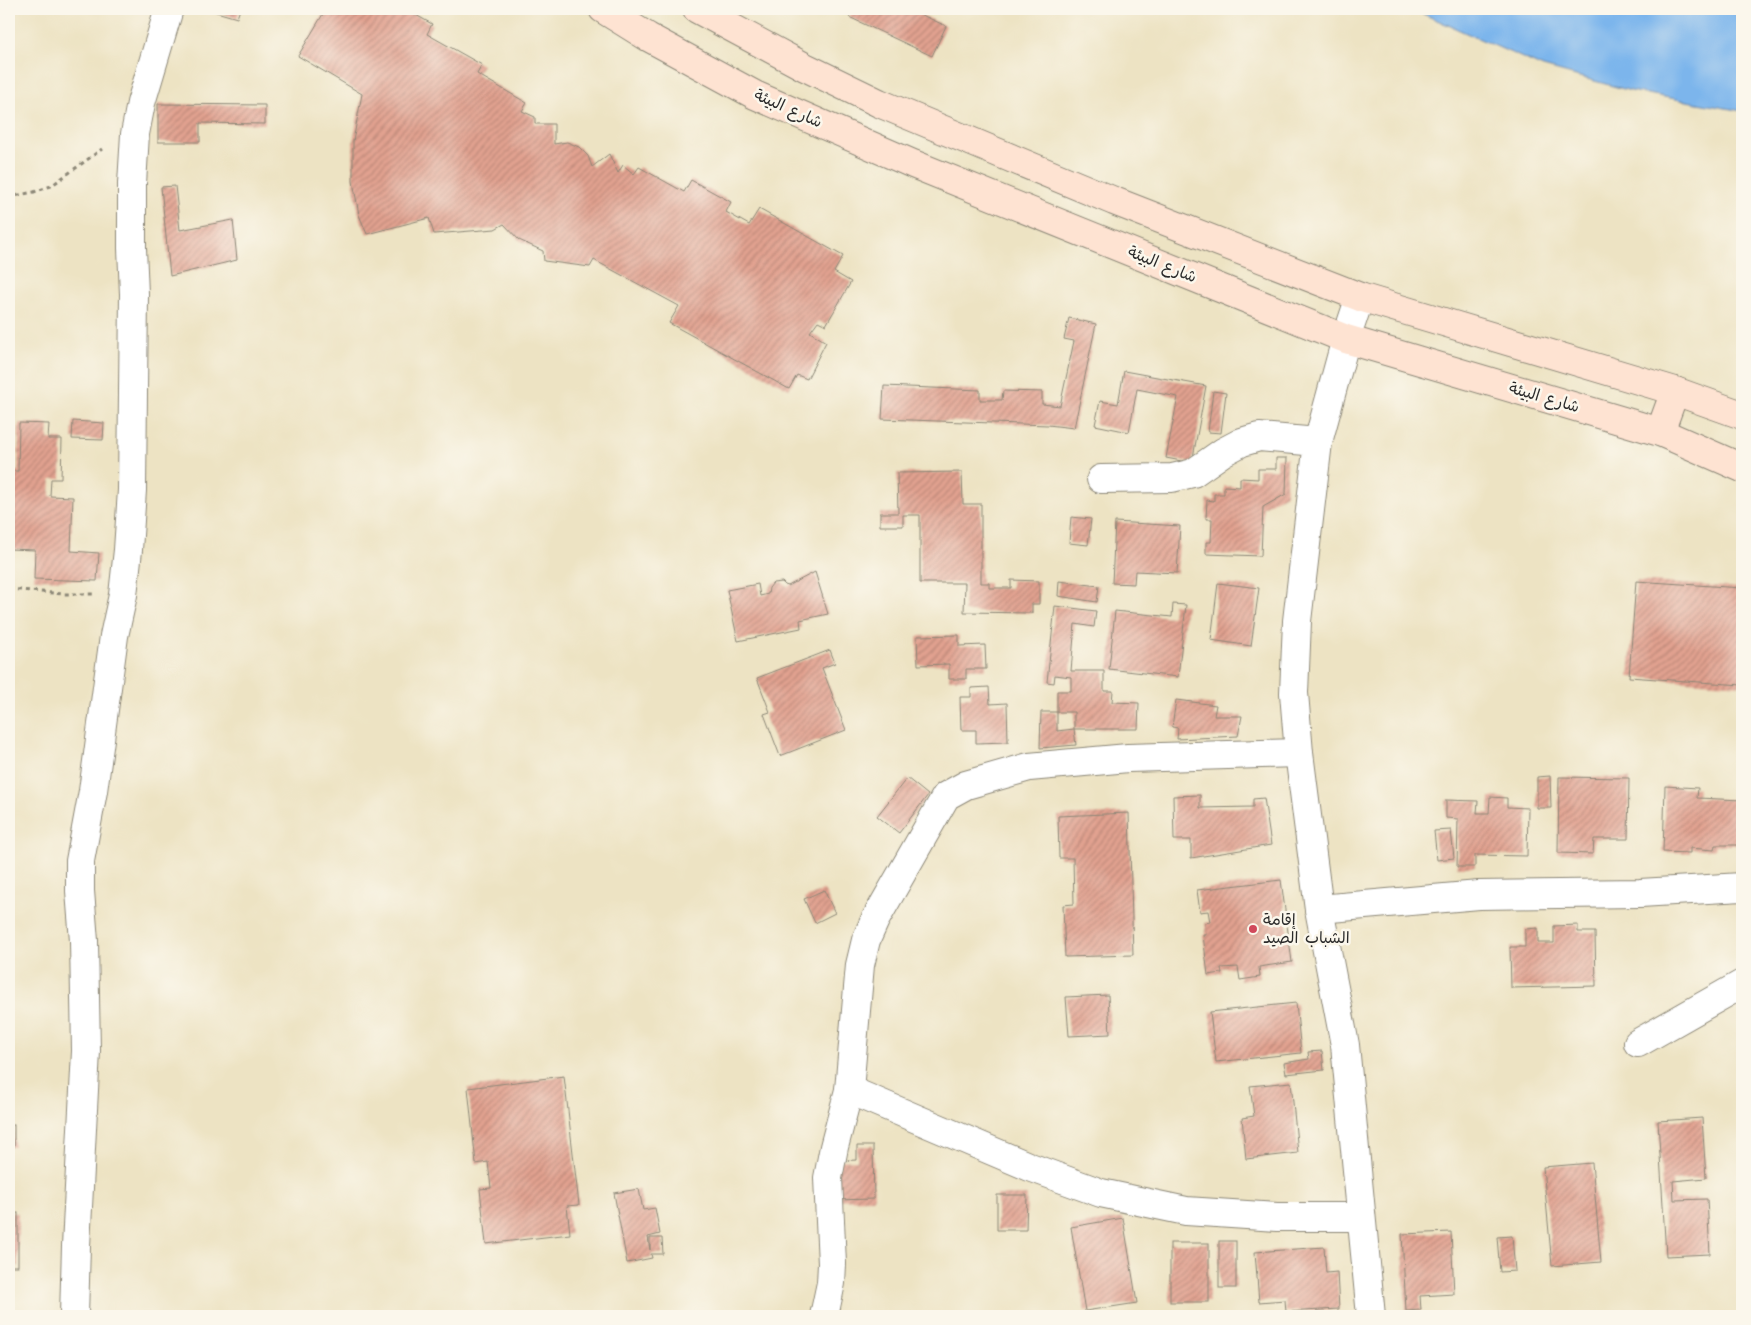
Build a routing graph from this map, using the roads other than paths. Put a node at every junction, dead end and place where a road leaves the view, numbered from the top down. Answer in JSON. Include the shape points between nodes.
{"nodes":[{"id":1,"x":169,"y":9,"type":"edge"},
{"id":2,"x":603,"y":9,"type":"edge"},
{"id":3,"x":697,"y":9,"type":"edge"},
{"id":4,"x":1360,"y":297,"type":"junction"},
{"id":5,"x":1346,"y":340,"type":"junction"},
{"id":6,"x":1675,"y":390,"type":"junction"},
{"id":7,"x":1742,"y":415,"type":"edge"},
{"id":8,"x":1660,"y":432,"type":"junction"},
{"id":9,"x":1318,"y":442,"type":"junction"},
{"id":10,"x":1742,"y":468,"type":"edge"},
{"id":11,"x":1101,"y":479,"type":"dead end"},
{"id":12,"x":1299,"y":753,"type":"junction"},
{"id":13,"x":1742,"y":887,"type":"edge"},
{"id":14,"x":1318,"y":909,"type":"junction"},
{"id":15,"x":1742,"y":984,"type":"edge"},
{"id":16,"x":1638,"y":1043,"type":"dead end"},
{"id":17,"x":849,"y":1090,"type":"junction"},
{"id":18,"x":1361,"y":1217,"type":"junction"},
{"id":19,"x":74,"y":1316,"type":"edge"},
{"id":20,"x":824,"y":1316,"type":"edge"},
{"id":21,"x":1371,"y":1316,"type":"edge"}],
"edges":[{"from":1,"to":19,"type":"street","via":[[135,134],[132,184],[132,490],[128,550],[80,860],[86,1051]]},
{"from":2,"to":5,"type":"main road","name":"شارع البيئة","via":[[648,38],[755,95],[913,164]]},
{"from":3,"to":4,"type":"main road","via":[[879,103]]},
{"from":4,"to":5,"type":"street"},
{"from":4,"to":6,"type":"main road"},
{"from":5,"to":8,"type":"main road","name":"شارع البيئة"},
{"from":5,"to":9,"type":"street"},
{"from":6,"to":7,"type":"main road"},
{"from":6,"to":8,"type":"main road"},
{"from":8,"to":10,"type":"main road","name":"شارع البيئة"},
{"from":9,"to":11,"type":"street","via":[[1260,437],[1223,452],[1193,474],[1172,478]]},
{"from":9,"to":12,"type":"street","via":[[1298,621],[1294,692]]},
{"from":12,"to":14,"type":"street"},
{"from":12,"to":17,"type":"street","via":[[1128,758],[1029,767],[966,785],[946,796],[866,940],[860,965]]},
{"from":13,"to":14,"type":"street","via":[[1640,893],[1479,895]]},
{"from":14,"to":18,"type":"street","via":[[1345,1045]]},
{"from":15,"to":16,"type":"street"},
{"from":17,"to":18,"type":"street","via":[[1030,1167],[1102,1193],[1186,1211],[1277,1217]]},
{"from":17,"to":20,"type":"street","via":[[828,1178],[832,1264]]},
{"from":18,"to":21,"type":"street"}]}
